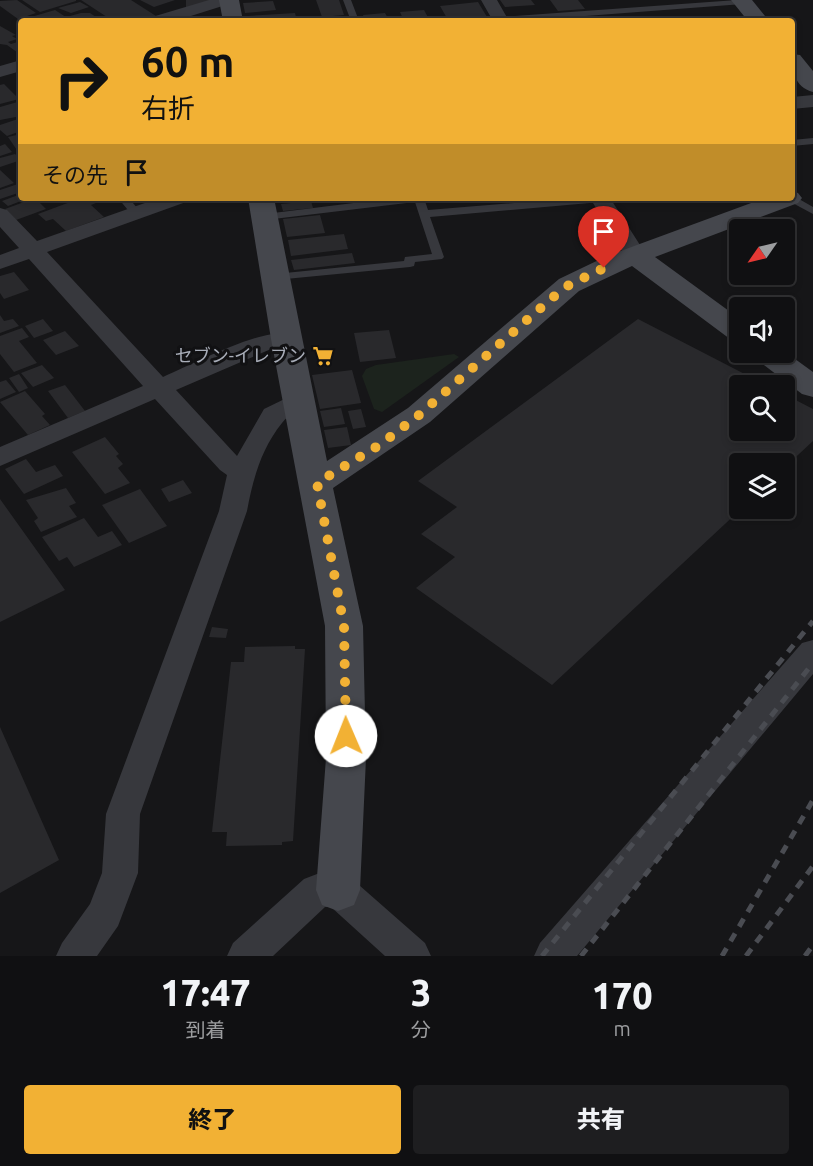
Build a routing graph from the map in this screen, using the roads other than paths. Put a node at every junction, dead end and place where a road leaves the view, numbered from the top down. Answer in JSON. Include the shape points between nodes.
{"nodes":[{"id":1,"x":228,"y":0,"type":"edge"},
{"id":2,"x":347,"y":0,"type":"edge"},
{"id":3,"x":489,"y":0,"type":"edge"},
{"id":4,"x":742,"y":1,"type":"edge"},
{"id":5,"x":168,"y":18,"type":"edge"},
{"id":6,"x":232,"y":18,"type":"edge"},
{"id":7,"x":354,"y":18,"type":"edge"},
{"id":8,"x":499,"y":18,"type":"edge"},
{"id":9,"x":537,"y":18,"type":"edge"},
{"id":10,"x":756,"y":18,"type":"edge"},
{"id":11,"x":795,"y":64,"type":"edge"},
{"id":12,"x":813,"y":85,"type":"edge"},
{"id":13,"x":813,"y":101,"type":"edge"},
{"id":14,"x":795,"y":104,"type":"edge"},
{"id":15,"x":813,"y":141,"type":"edge"},
{"id":16,"x":795,"y":143,"type":"edge"},
{"id":17,"x":813,"y":189,"type":"edge"},
{"id":18,"x":795,"y":196,"type":"edge"},
{"id":19,"x":795,"y":200,"type":"edge"},
{"id":20,"x":161,"y":201,"type":"edge"},
{"id":21,"x":372,"y":201,"type":"edge"},
{"id":22,"x":420,"y":201,"type":"edge"},
{"id":23,"x":568,"y":201,"type":"edge"},
{"id":24,"x":603,"y":201,"type":"edge"},
{"id":25,"x":783,"y":201,"type":"edge"},
{"id":26,"x":130,"y":206,"type":"edge"},
{"id":27,"x":263,"y":208,"type":"edge"},
{"id":28,"x":813,"y":211,"type":"edge"},
{"id":29,"x":0,"y":214,"type":"edge"},
{"id":30,"x":424,"y":214,"type":"junction"},
{"id":31,"x":33,"y":250,"type":"junction"},
{"id":32,"x":636,"y":256,"type":"junction"},
{"id":33,"x":0,"y":262,"type":"edge"},
{"id":34,"x":275,"y":277,"type":"junction"},
{"id":35,"x":729,"y":325,"type":"edge"},
{"id":36,"x":286,"y":339,"type":"junction"},
{"id":37,"x":781,"y":363,"type":"edge"},
{"id":38,"x":813,"y":387,"type":"edge"},
{"id":39,"x":157,"y":389,"type":"junction"},
{"id":40,"x":299,"y":400,"type":"junction"},
{"id":41,"x":0,"y":457,"type":"edge"},
{"id":42,"x":241,"y":471,"type":"junction"},
{"id":43,"x":317,"y":483,"type":"junction"},
{"id":44,"x":813,"y":652,"type":"edge"},
{"id":45,"x":338,"y":890,"type":"junction"},
{"id":46,"x":75,"y":956,"type":"edge"},
{"id":47,"x":246,"y":956,"type":"edge"},
{"id":48,"x":411,"y":956,"type":"edge"},
{"id":49,"x":553,"y":956,"type":"edge"}],
"edges":[{"from":1,"to":5,"type":"street"},
{"from":1,"to":6,"type":"street"},
{"from":2,"to":7,"type":"lane"},
{"from":3,"to":8,"type":"street"},
{"from":4,"to":9,"type":"lane"},
{"from":4,"to":10,"type":"street"},
{"from":11,"to":12,"type":"street"},
{"from":13,"to":14,"type":"street"},
{"from":15,"to":16,"type":"lane"},
{"from":17,"to":18,"type":"street"},
{"from":19,"to":28,"type":"lane"},
{"from":20,"to":26,"type":"street"},
{"from":21,"to":27,"type":"lane"},
{"from":22,"to":30,"type":"lane"},
{"from":23,"to":30,"type":"lane"},
{"from":24,"to":32,"type":"street"},
{"from":25,"to":32,"type":"street"},
{"from":26,"to":31,"type":"street"},
{"from":27,"to":34,"type":"street"},
{"from":29,"to":31,"type":"street"},
{"from":30,"to":34,"type":"lane","via":[[438,257],[409,259],[410,264]]},
{"from":31,"to":33,"type":"street"},
{"from":31,"to":39,"type":"street"},
{"from":32,"to":35,"type":"street"},
{"from":32,"to":43,"type":"street","via":[[569,285],[419,415],[381,444]]},
{"from":34,"to":36,"type":"street"},
{"from":36,"to":39,"type":"street","via":[[266,342]]},
{"from":36,"to":40,"type":"street"},
{"from":37,"to":38,"type":"street"},
{"from":39,"to":41,"type":"street"},
{"from":39,"to":42,"type":"street","via":[[229,464]]},
{"from":40,"to":42,"type":"street","via":[[273,415]]},
{"from":40,"to":43,"type":"street"},
{"from":42,"to":46,"type":"street","via":[[233,511],[123,814],[120,873],[105,914]]},
{"from":43,"to":45,"type":"street","via":[[344,626],[346,758]]},
{"from":44,"to":49,"type":"street"},
{"from":45,"to":47,"type":"street","via":[[316,891]]},
{"from":45,"to":48,"type":"street"}]}
